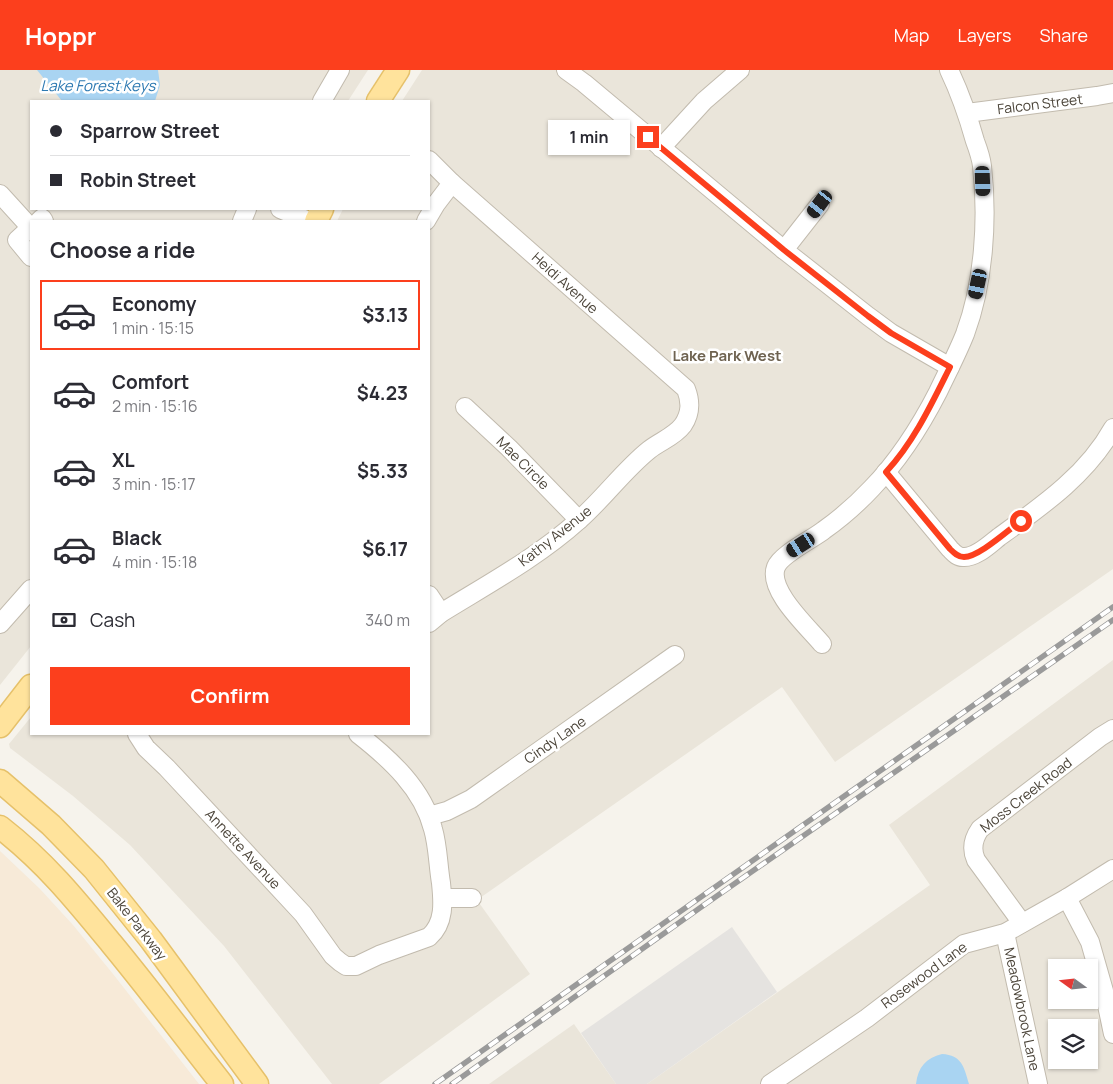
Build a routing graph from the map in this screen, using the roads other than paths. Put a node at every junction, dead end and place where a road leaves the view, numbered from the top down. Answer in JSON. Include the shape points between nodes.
{"nodes":[{"id":1,"x":339,"y":70,"type":"edge"},
{"id":2,"x":398,"y":70,"type":"edge"},
{"id":3,"x":566,"y":70,"type":"edge"},
{"id":4,"x":740,"y":70,"type":"edge"},
{"id":5,"x":949,"y":70,"type":"edge"},
{"id":6,"x":1113,"y":92,"type":"edge"},
{"id":7,"x":323,"y":100,"type":"edge"},
{"id":8,"x":379,"y":100,"type":"edge"},
{"id":9,"x":967,"y":113,"type":"junction"},
{"id":10,"x":661,"y":148,"type":"junction"},
{"id":11,"x":430,"y":161,"type":"edge"},
{"id":12,"x":452,"y":183,"type":"junction"},
{"id":13,"x":0,"y":194,"type":"edge"},
{"id":14,"x":820,"y":204,"type":"dead end"},
{"id":15,"x":282,"y":210,"type":"edge"},
{"id":16,"x":30,"y":220,"type":"edge"},
{"id":17,"x":307,"y":220,"type":"edge"},
{"id":18,"x":427,"y":220,"type":"edge"},
{"id":19,"x":30,"y":230,"type":"edge"},
{"id":20,"x":784,"y":250,"type":"junction"},
{"id":21,"x":30,"y":256,"type":"edge"},
{"id":22,"x":950,"y":367,"type":"junction"},
{"id":23,"x":465,"y":407,"type":"dead end"},
{"id":24,"x":689,"y":412,"type":"joint"},
{"id":25,"x":1113,"y":428,"type":"edge"},
{"id":26,"x":886,"y":472,"type":"junction"},
{"id":27,"x":579,"y":520,"type":"junction"},
{"id":28,"x":30,"y":590,"type":"edge"},
{"id":29,"x":430,"y":599,"type":"edge"},
{"id":30,"x":435,"y":618,"type":"edge"},
{"id":31,"x":0,"y":624,"type":"edge"},
{"id":32,"x":822,"y":644,"type":"dead end"},
{"id":33,"x":675,"y":655,"type":"dead end"},
{"id":34,"x":30,"y":687,"type":"edge"},
{"id":35,"x":0,"y":726,"type":"edge"},
{"id":36,"x":1113,"y":729,"type":"edge"},
{"id":37,"x":138,"y":735,"type":"edge"},
{"id":38,"x":359,"y":735,"type":"edge"},
{"id":39,"x":0,"y":780,"type":"edge"},
{"id":40,"x":430,"y":816,"type":"junction"},
{"id":41,"x":0,"y":827,"type":"edge"},
{"id":42,"x":1113,"y":869,"type":"edge"},
{"id":43,"x":443,"y":898,"type":"junction"},
{"id":44,"x":472,"y":898,"type":"dead end"},
{"id":45,"x":1067,"y":898,"type":"junction"},
{"id":46,"x":1022,"y":923,"type":"junction"},
{"id":47,"x":1005,"y":933,"type":"junction"},
{"id":48,"x":1108,"y":989,"type":"edge"},
{"id":49,"x":1113,"y":1034,"type":"edge"},
{"id":50,"x":222,"y":1084,"type":"edge"},
{"id":51,"x":257,"y":1084,"type":"edge"},
{"id":52,"x":770,"y":1084,"type":"edge"},
{"id":53,"x":1038,"y":1084,"type":"edge"}],
"edges":[{"from":1,"to":7,"type":"street"},
{"from":2,"to":8,"type":"main road"},
{"from":3,"to":10,"type":"street"},
{"from":4,"to":10,"type":"street","via":[[704,101]]},
{"from":5,"to":9,"type":"street"},
{"from":6,"to":9,"type":"street","name":"Falcon Street"},
{"from":9,"to":22,"type":"street","via":[[982,164],[983,252],[965,332]]},
{"from":10,"to":20,"type":"street"},
{"from":11,"to":12,"type":"street","name":"Heidi Avenue"},
{"from":12,"to":18,"type":"street"},
{"from":12,"to":24,"type":"street","name":"Heidi Avenue","via":[[686,390]]},
{"from":13,"to":16,"type":"street"},
{"from":14,"to":20,"type":"street"},
{"from":15,"to":17,"type":"street"},
{"from":19,"to":21,"type":"street","via":[[17,240]]},
{"from":20,"to":22,"type":"street","via":[[891,333]]},
{"from":22,"to":26,"type":"street","via":[[906,447]]},
{"from":23,"to":27,"type":"street","name":"Mae Circle","via":[[510,448]]},
{"from":24,"to":27,"type":"street","name":"Kathy Avenue","via":[[674,434],[650,450]]},
{"from":25,"to":26,"type":"street","via":[[1096,454],[1048,501],[983,548],[965,557],[950,549]]},
{"from":26,"to":32,"type":"street","via":[[858,502],[777,565],[774,578],[779,593]]},
{"from":27,"to":30,"type":"street","name":"Kathy Avenue","via":[[532,556]]},
{"from":28,"to":31,"type":"street"},
{"from":29,"to":30,"type":"street"},
{"from":33,"to":40,"type":"street","name":"Cindy Lane","via":[[471,799]]},
{"from":34,"to":35,"type":"main road"},
{"from":36,"to":46,"type":"street","name":"Moss Creek Road","via":[[976,834],[973,849],[976,860]]},
{"from":37,"to":43,"type":"street","name":"Annette Avenue","via":[[146,748],[303,914],[333,956],[346,966],[356,966],[429,937],[439,924]]},
{"from":38,"to":40,"type":"street","via":[[395,765]]},
{"from":39,"to":51,"type":"main road","name":"Bake Parkway","via":[[94,869],[151,940]]},
{"from":40,"to":43,"type":"street"},
{"from":41,"to":50,"type":"main road","via":[[70,892]]},
{"from":42,"to":45,"type":"street","name":"Rosewood Lane"},
{"from":43,"to":44,"type":"street"},
{"from":45,"to":46,"type":"street","name":"Rosewood Lane"},
{"from":45,"to":48,"type":"street","via":[[1090,942]]},
{"from":46,"to":47,"type":"street","name":"Rosewood Lane"},
{"from":47,"to":52,"type":"street","name":"Rosewood Lane","via":[[964,944],[867,1018]]},
{"from":47,"to":53,"type":"street","name":"Meadowbrook Lane"},
{"from":48,"to":49,"type":"street"}]}
